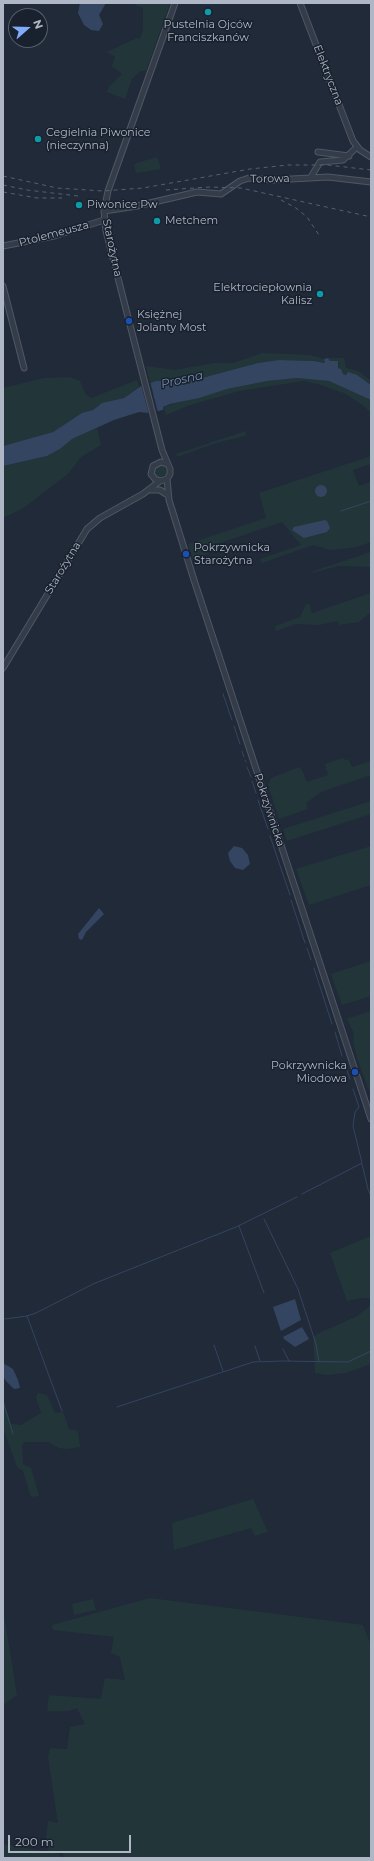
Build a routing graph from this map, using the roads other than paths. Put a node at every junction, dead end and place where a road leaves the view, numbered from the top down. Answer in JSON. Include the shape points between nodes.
{"nodes":[{"id":1,"x":175,"y":3,"type":"edge"},
{"id":2,"x":300,"y":3,"type":"edge"},
{"id":3,"x":356,"y":147,"type":"junction"},
{"id":4,"x":318,"y":152,"type":"dead end"},
{"id":5,"x":349,"y":156,"type":"junction"},
{"id":6,"x":371,"y":157,"type":"edge"},
{"id":7,"x":311,"y":177,"type":"junction"},
{"id":8,"x":371,"y":182,"type":"edge"},
{"id":9,"x":104,"y":211,"type":"junction"},
{"id":10,"x":104,"y":220,"type":"junction"},
{"id":11,"x":3,"y":246,"type":"edge"},
{"id":12,"x":3,"y":286,"type":"edge"},
{"id":13,"x":24,"y":368,"type":"dead end"},
{"id":14,"x":162,"y":450,"type":"junction"},
{"id":15,"x":157,"y":462,"type":"junction"},
{"id":16,"x":167,"y":464,"type":"junction"},
{"id":17,"x":152,"y":477,"type":"junction"},
{"id":18,"x":167,"y":479,"type":"junction"},
{"id":19,"x":160,"y":482,"type":"junction"},
{"id":20,"x":148,"y":491,"type":"junction"},
{"id":21,"x":166,"y":494,"type":"junction"},
{"id":22,"x":169,"y":500,"type":"junction"},
{"id":23,"x":3,"y":668,"type":"edge"},
{"id":24,"x":371,"y":1119,"type":"edge"}],
"edges":[{"from":1,"to":9,"type":"street","name":"Starożytna","via":[[108,191]]},
{"from":2,"to":3,"type":"street","name":"Elektryczna"},
{"from":3,"to":5,"type":"street"},
{"from":3,"to":6,"type":"street"},
{"from":4,"to":5,"type":"street"},
{"from":5,"to":7,"type":"street","via":[[343,160],[320,162]]},
{"from":7,"to":8,"type":"street","name":"Torowa"},
{"from":7,"to":9,"type":"street","name":"Torowa","via":[[273,180],[249,178],[221,194],[197,192]]},
{"from":9,"to":10,"type":"street","name":"Starożytna"},
{"from":10,"to":11,"type":"street","name":"Ptolemeusza","via":[[54,236]]},
{"from":10,"to":14,"type":"street","name":"Starożytna"},
{"from":12,"to":13,"type":"street"},
{"from":14,"to":15,"type":"street"},
{"from":14,"to":16,"type":"street"},
{"from":15,"to":16,"type":"street"},
{"from":15,"to":17,"type":"street","via":[[151,468]]},
{"from":16,"to":18,"type":"street","via":[[171,472]]},
{"from":17,"to":19,"type":"street"},
{"from":17,"to":20,"type":"street"},
{"from":18,"to":19,"type":"street"},
{"from":18,"to":22,"type":"street","name":"Pokrzywnicka"},
{"from":19,"to":20,"type":"street","name":"Starożytna"},
{"from":19,"to":21,"type":"street","name":"Pokrzywnicka"},
{"from":20,"to":21,"type":"street","via":[[160,490]]},
{"from":20,"to":23,"type":"street","name":"Starożytna","via":[[100,518],[87,529]]},
{"from":21,"to":22,"type":"street","name":"Pokrzywnicka"},
{"from":22,"to":24,"type":"street","name":"Pokrzywnicka","via":[[222,669]]}]}
